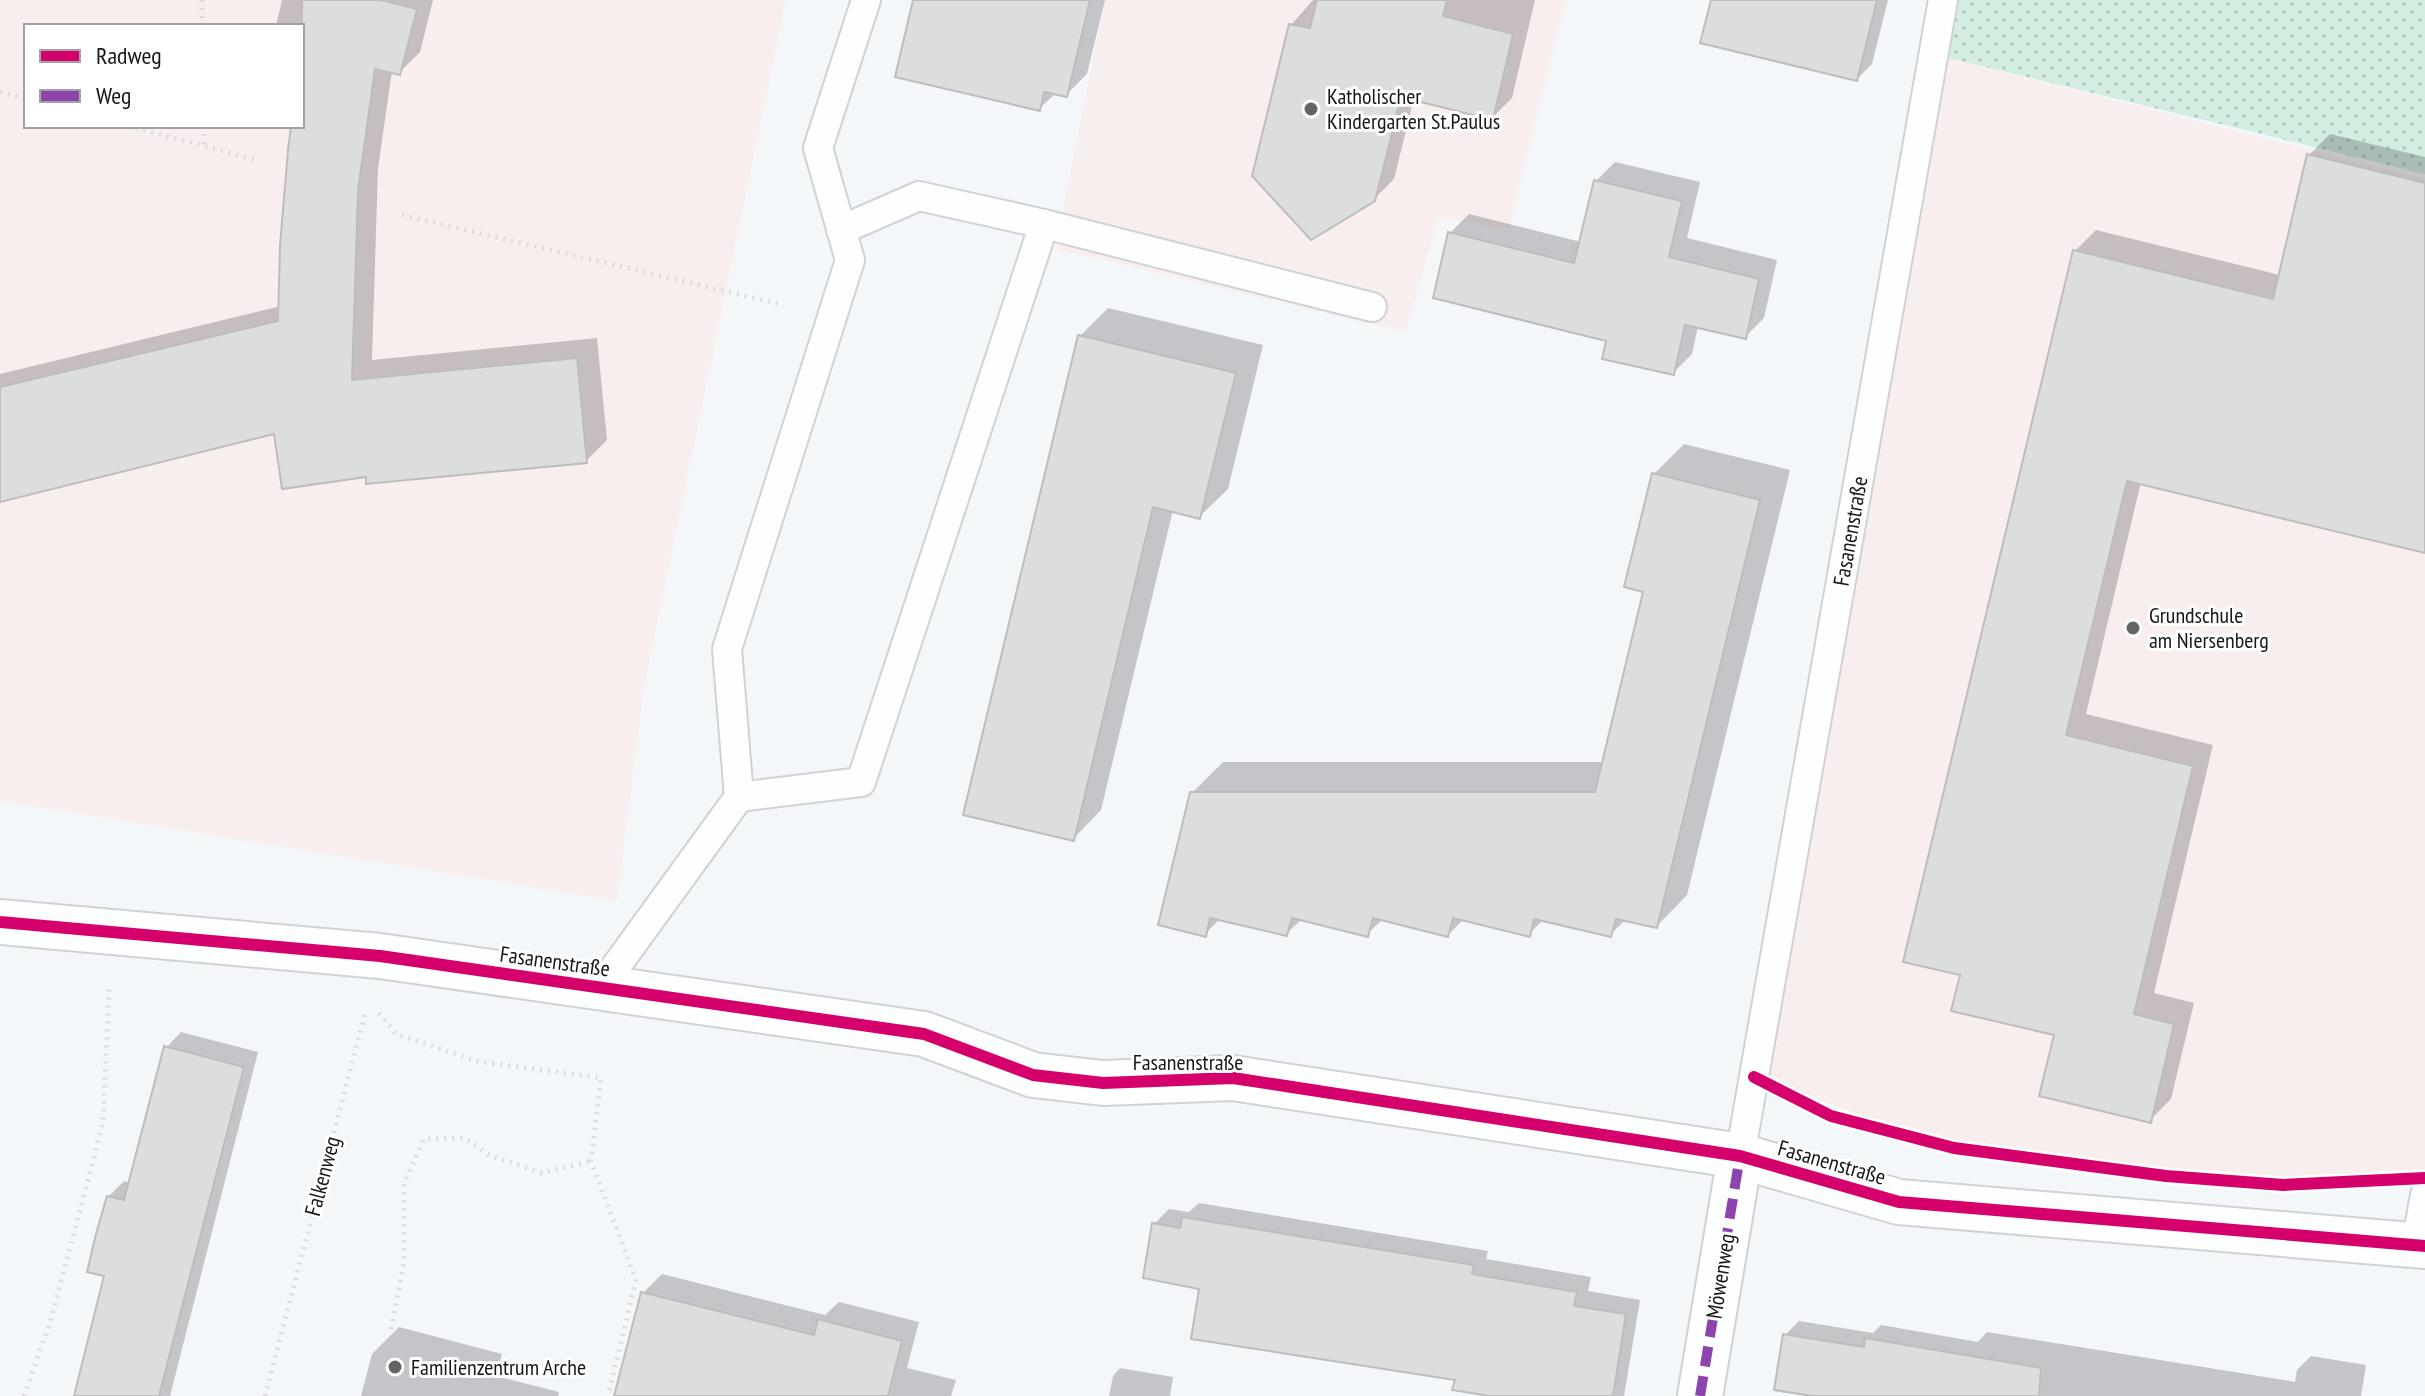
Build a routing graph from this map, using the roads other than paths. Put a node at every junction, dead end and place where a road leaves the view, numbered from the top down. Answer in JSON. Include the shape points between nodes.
{"nodes":[{"id":1,"x":866,"y":0,"type":"edge"},
{"id":2,"x":1943,"y":0,"type":"edge"},
{"id":3,"x":1044,"y":224,"type":"junction"},
{"id":4,"x":841,"y":230,"type":"junction"},
{"id":5,"x":1372,"y":307,"type":"dead end"},
{"id":6,"x":739,"y":797,"type":"junction"},
{"id":7,"x":0,"y":922,"type":"edge"},
{"id":8,"x":601,"y":987,"type":"junction"},
{"id":9,"x":1740,"y":1156,"type":"junction"},
{"id":10,"x":2425,"y":1195,"type":"edge"},
{"id":11,"x":2421,"y":1245,"type":"edge"},
{"id":12,"x":1700,"y":1396,"type":"edge"}],
"edges":[{"from":1,"to":4,"type":"lane","via":[[818,148]]},
{"from":2,"to":9,"type":"lane","name":"Fasanenstraße"},
{"from":3,"to":4,"type":"lane","via":[[919,196]]},
{"from":3,"to":5,"type":"lane"},
{"from":3,"to":6,"type":"lane","via":[[861,782]]},
{"from":4,"to":6,"type":"lane","via":[[850,260],[727,649]]},
{"from":6,"to":8,"type":"lane"},
{"from":7,"to":8,"type":"street","name":"Fasanenstraße","via":[[380,956]]},
{"from":8,"to":9,"type":"street","name":"Fasanenstraße","via":[[924,1034],[1033,1075],[1103,1083],[1233,1078]]},
{"from":9,"to":11,"type":"street","name":"Fasanenstraße","via":[[1899,1202]]},
{"from":9,"to":12,"type":"street","name":"Möwenweg"},
{"from":10,"to":11,"type":"lane"}]}
